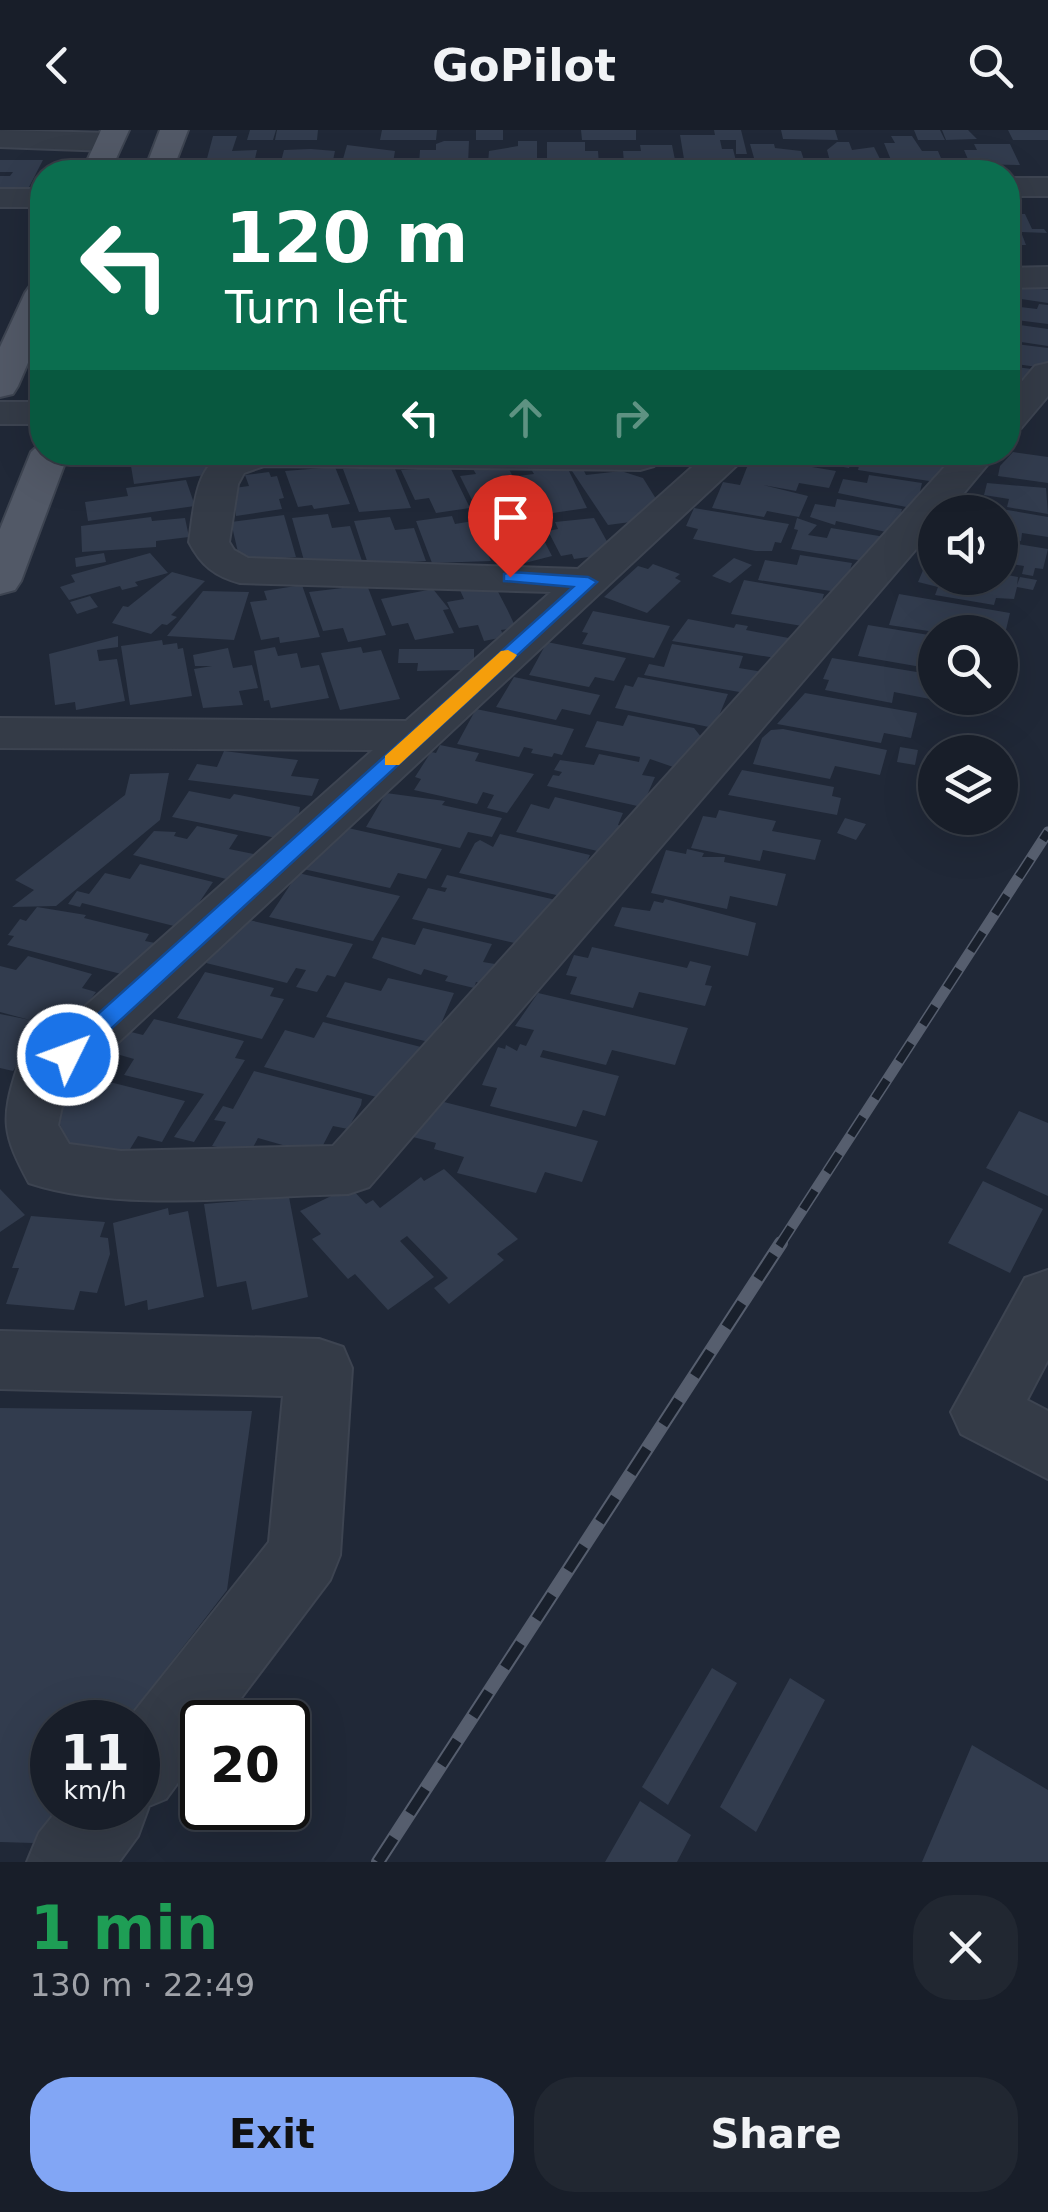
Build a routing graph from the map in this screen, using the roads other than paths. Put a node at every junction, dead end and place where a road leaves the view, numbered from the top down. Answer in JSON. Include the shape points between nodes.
{"nodes":[{"id":1,"x":174,"y":130,"type":"edge"},
{"id":2,"x":112,"y":136,"type":"edge"},
{"id":3,"x":0,"y":138,"type":"edge"},
{"id":4,"x":101,"y":160,"type":"edge"},
{"id":5,"x":163,"y":160,"type":"edge"},
{"id":6,"x":1020,"y":187,"type":"edge"},
{"id":7,"x":1048,"y":187,"type":"edge"},
{"id":8,"x":0,"y":198,"type":"edge"},
{"id":9,"x":30,"y":198,"type":"edge"},
{"id":10,"x":1048,"y":277,"type":"edge"},
{"id":11,"x":1020,"y":278,"type":"edge"},
{"id":12,"x":30,"y":320,"type":"edge"},
{"id":13,"x":1048,"y":374,"type":"edge"},
{"id":14,"x":0,"y":386,"type":"edge"},
{"id":15,"x":1020,"y":406,"type":"edge"},
{"id":16,"x":0,"y":413,"type":"edge"},
{"id":17,"x":30,"y":413,"type":"edge"},
{"id":18,"x":45,"y":465,"type":"edge"},
{"id":19,"x":232,"y":465,"type":"edge"},
{"id":20,"x":654,"y":465,"type":"edge"},
{"id":21,"x":718,"y":465,"type":"edge"},
{"id":22,"x":968,"y":465,"type":"edge"},
{"id":23,"x":690,"y":491,"type":"junction"},
{"id":24,"x":0,"y":581,"type":"edge"},
{"id":25,"x":588,"y":582,"type":"junction"},
{"id":26,"x":0,"y":733,"type":"edge"},
{"id":27,"x":419,"y":736,"type":"junction"},
{"id":28,"x":1048,"y":1297,"type":"edge"},
{"id":29,"x":0,"y":1360,"type":"edge"},
{"id":30,"x":1048,"y":1447,"type":"edge"},
{"id":31,"x":160,"y":1742,"type":"edge"},
{"id":32,"x":93,"y":1830,"type":"edge"},
{"id":33,"x":68,"y":1862,"type":"edge"}],
"edges":[{"from":1,"to":5,"type":"main road"},
{"from":2,"to":3,"type":"street"},
{"from":2,"to":4,"type":"main road"},
{"from":6,"to":7,"type":"street"},
{"from":8,"to":9,"type":"street"},
{"from":10,"to":11,"type":"street"},
{"from":12,"to":14,"type":"main road"},
{"from":13,"to":15,"type":"street"},
{"from":16,"to":17,"type":"street"},
{"from":18,"to":24,"type":"main road"},
{"from":19,"to":25,"type":"street","via":[[218,484],[209,542],[218,558],[240,570]]},
{"from":20,"to":23,"type":"street"},
{"from":21,"to":23,"type":"street"},
{"from":22,"to":27,"type":"street","via":[[348,1170],[121,1175],[50,1166],[28,1126],[38,1082]]},
{"from":23,"to":25,"type":"street"},
{"from":25,"to":27,"type":"street"},
{"from":26,"to":27,"type":"street"},
{"from":28,"to":30,"type":"street","via":[[985,1412]]},
{"from":29,"to":31,"type":"street","via":[[318,1368],[304,1554]]},
{"from":32,"to":33,"type":"street"}]}
